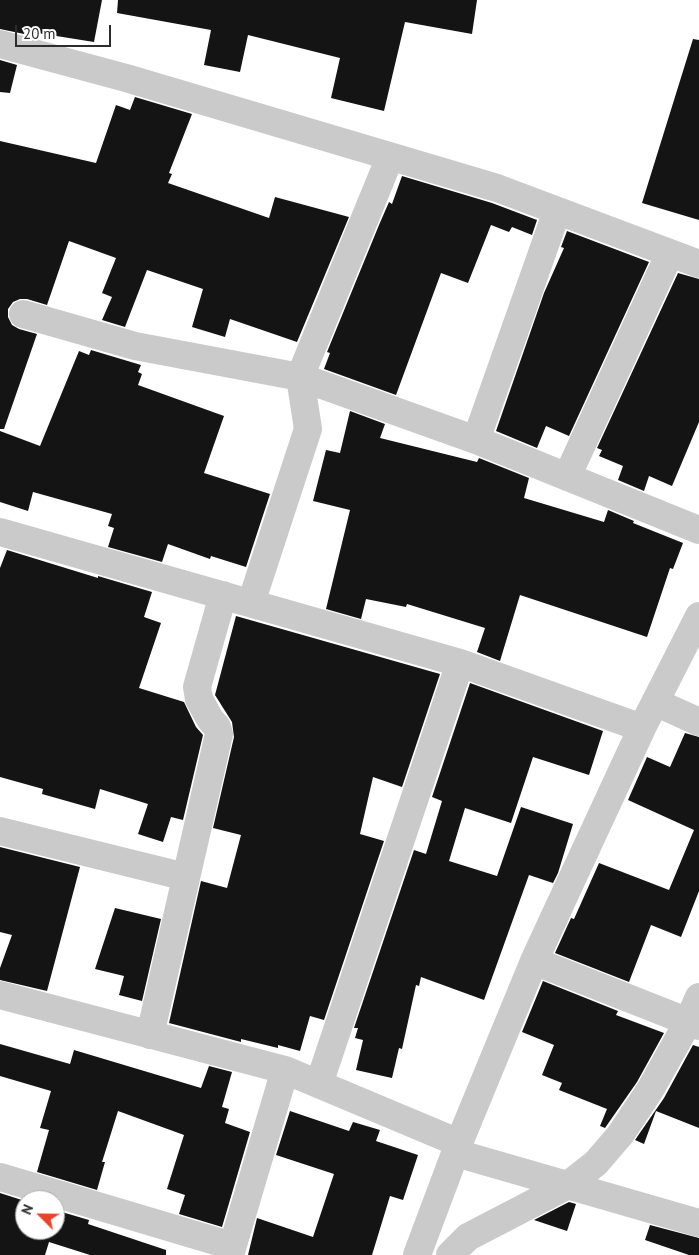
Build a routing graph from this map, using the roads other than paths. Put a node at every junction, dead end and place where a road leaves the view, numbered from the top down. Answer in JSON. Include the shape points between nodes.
{"nodes":[{"id":1,"x":0,"y":44,"type":"edge"},
{"id":2,"x":390,"y":157,"type":"junction"},
{"id":3,"x":557,"y":211,"type":"junction"},
{"id":4,"x":670,"y":253,"type":"junction"},
{"id":5,"x":699,"y":264,"type":"edge"},
{"id":6,"x":23,"y":314,"type":"dead end"},
{"id":7,"x":300,"y":376,"type":"junction"},
{"id":8,"x":476,"y":440,"type":"junction"},
{"id":9,"x":567,"y":477,"type":"junction"},
{"id":10,"x":699,"y":530,"type":"edge"},
{"id":11,"x":0,"y":532,"type":"edge"},
{"id":12,"x":223,"y":596,"type":"junction"},
{"id":13,"x":251,"y":603,"type":"junction"},
{"id":14,"x":699,"y":616,"type":"edge"},
{"id":15,"x":460,"y":663,"type":"junction"},
{"id":16,"x":655,"y":702,"type":"junction"},
{"id":17,"x":699,"y":722,"type":"edge"},
{"id":18,"x":642,"y":728,"type":"junction"},
{"id":19,"x":0,"y":831,"type":"edge"},
{"id":20,"x":186,"y":878,"type":"junction"},
{"id":21,"x":534,"y":961,"type":"junction"},
{"id":22,"x":0,"y":995,"type":"edge"},
{"id":23,"x":699,"y":997,"type":"edge"},
{"id":24,"x":694,"y":1024,"type":"edge"},
{"id":25,"x":150,"y":1035,"type":"junction"},
{"id":26,"x":285,"y":1070,"type":"junction"},
{"id":27,"x":319,"y":1084,"type":"junction"},
{"id":28,"x":457,"y":1148,"type":"junction"},
{"id":29,"x":0,"y":1176,"type":"edge"},
{"id":30,"x":568,"y":1186,"type":"junction"},
{"id":31,"x":699,"y":1223,"type":"edge"},
{"id":32,"x":231,"y":1251,"type":"edge"},
{"id":33,"x":417,"y":1255,"type":"edge"},
{"id":34,"x":450,"y":1255,"type":"edge"}],
"edges":[{"from":1,"to":2,"type":"street"},
{"from":2,"to":3,"type":"street","via":[[497,188]]},
{"from":2,"to":7,"type":"street"},
{"from":3,"to":4,"type":"street"},
{"from":3,"to":8,"type":"street"},
{"from":4,"to":5,"type":"street"},
{"from":4,"to":9,"type":"street"},
{"from":6,"to":7,"type":"street","via":[[135,346]]},
{"from":7,"to":8,"type":"street"},
{"from":7,"to":13,"type":"street","via":[[308,429]]},
{"from":8,"to":9,"type":"street"},
{"from":9,"to":10,"type":"street"},
{"from":11,"to":12,"type":"street"},
{"from":12,"to":13,"type":"street"},
{"from":12,"to":20,"type":"street","via":[[197,687],[199,699],[219,734]]},
{"from":13,"to":15,"type":"street"},
{"from":14,"to":16,"type":"street"},
{"from":15,"to":18,"type":"street"},
{"from":15,"to":27,"type":"street"},
{"from":16,"to":17,"type":"street"},
{"from":16,"to":18,"type":"street"},
{"from":18,"to":21,"type":"street"},
{"from":19,"to":20,"type":"street"},
{"from":20,"to":25,"type":"street"},
{"from":21,"to":24,"type":"street"},
{"from":21,"to":28,"type":"street"},
{"from":22,"to":25,"type":"street"},
{"from":23,"to":24,"type":"street"},
{"from":24,"to":30,"type":"street","via":[[620,1135],[596,1163]]},
{"from":25,"to":26,"type":"street"},
{"from":26,"to":27,"type":"street"},
{"from":26,"to":32,"type":"street"},
{"from":27,"to":28,"type":"street"},
{"from":28,"to":30,"type":"street"},
{"from":28,"to":33,"type":"street"},
{"from":29,"to":32,"type":"street"},
{"from":30,"to":31,"type":"street"},
{"from":30,"to":34,"type":"street","via":[[468,1237]]}]}
